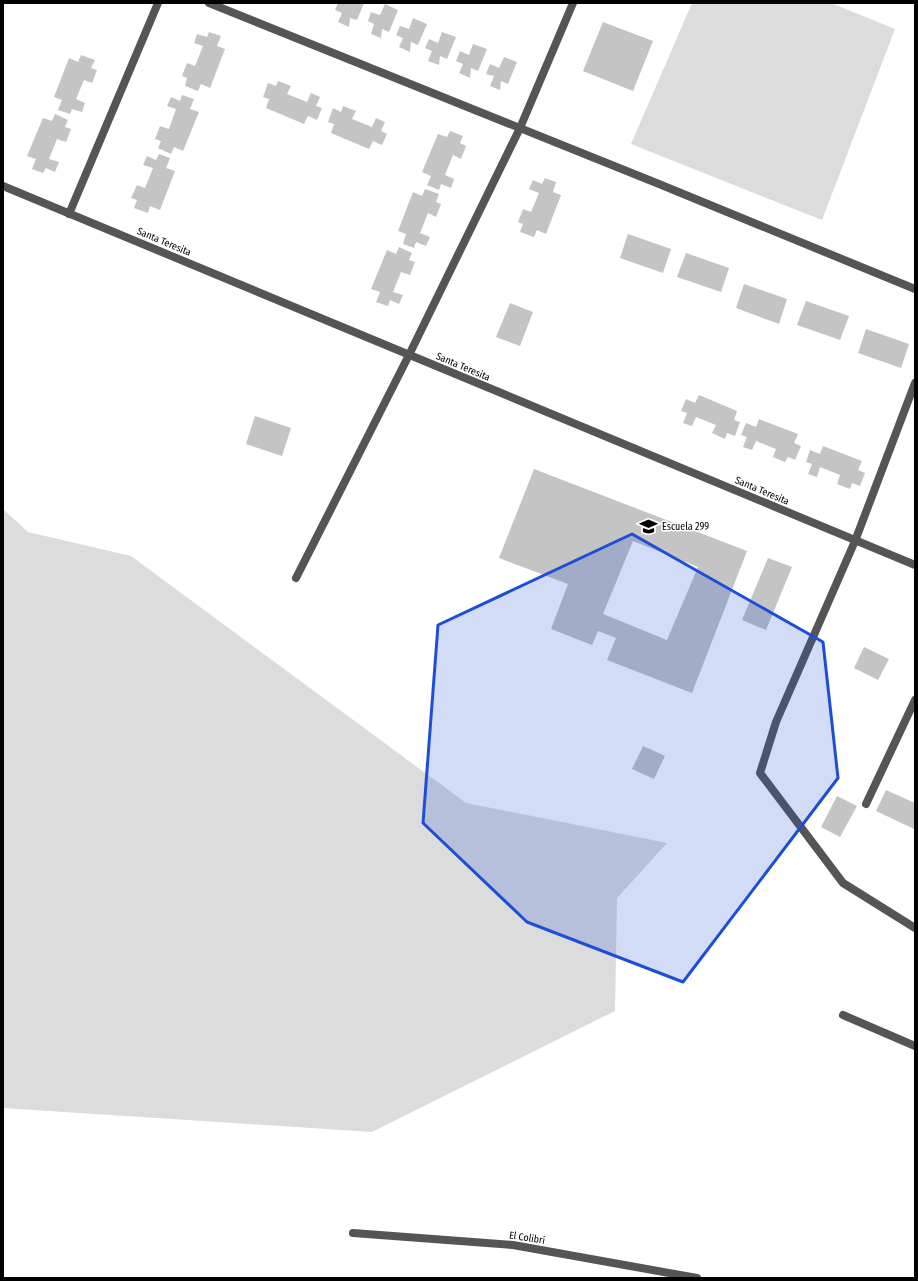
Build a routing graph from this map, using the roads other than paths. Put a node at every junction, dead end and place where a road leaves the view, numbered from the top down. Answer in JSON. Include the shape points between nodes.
{"nodes":[{"id":1,"x":158,"y":3,"type":"edge"},
{"id":2,"x":209,"y":3,"type":"edge"},
{"id":3,"x":573,"y":3,"type":"edge"},
{"id":4,"x":520,"y":128,"type":"junction"},
{"id":5,"x":3,"y":186,"type":"edge"},
{"id":6,"x":69,"y":214,"type":"junction"},
{"id":7,"x":915,"y":289,"type":"edge"},
{"id":8,"x":409,"y":355,"type":"junction"},
{"id":9,"x":915,"y":383,"type":"edge"},
{"id":10,"x":855,"y":540,"type":"junction"},
{"id":11,"x":915,"y":565,"type":"edge"},
{"id":12,"x":296,"y":578,"type":"dead end"},
{"id":13,"x":915,"y":700,"type":"edge"},
{"id":14,"x":866,"y":804,"type":"dead end"},
{"id":15,"x":915,"y":928,"type":"edge"},
{"id":16,"x":843,"y":1015,"type":"dead end"},
{"id":17,"x":915,"y":1046,"type":"edge"},
{"id":18,"x":353,"y":1234,"type":"dead end"},
{"id":19,"x":697,"y":1278,"type":"edge"}],
"edges":[{"from":1,"to":6,"type":"street"},
{"from":2,"to":4,"type":"street"},
{"from":3,"to":4,"type":"street"},
{"from":4,"to":7,"type":"street"},
{"from":4,"to":8,"type":"street"},
{"from":5,"to":6,"type":"street","name":"Santa Teresita"},
{"from":6,"to":8,"type":"street","name":"Santa Teresita"},
{"from":8,"to":10,"type":"street","name":"Santa Teresita"},
{"from":8,"to":12,"type":"street"},
{"from":9,"to":10,"type":"street"},
{"from":10,"to":11,"type":"street","name":"Santa Teresita"},
{"from":10,"to":15,"type":"street","via":[[776,722],[760,773],[843,883]]},
{"from":13,"to":14,"type":"street"},
{"from":16,"to":17,"type":"street"},
{"from":18,"to":19,"type":"street","name":"El Colibrí","via":[[513,1245]]}]}
